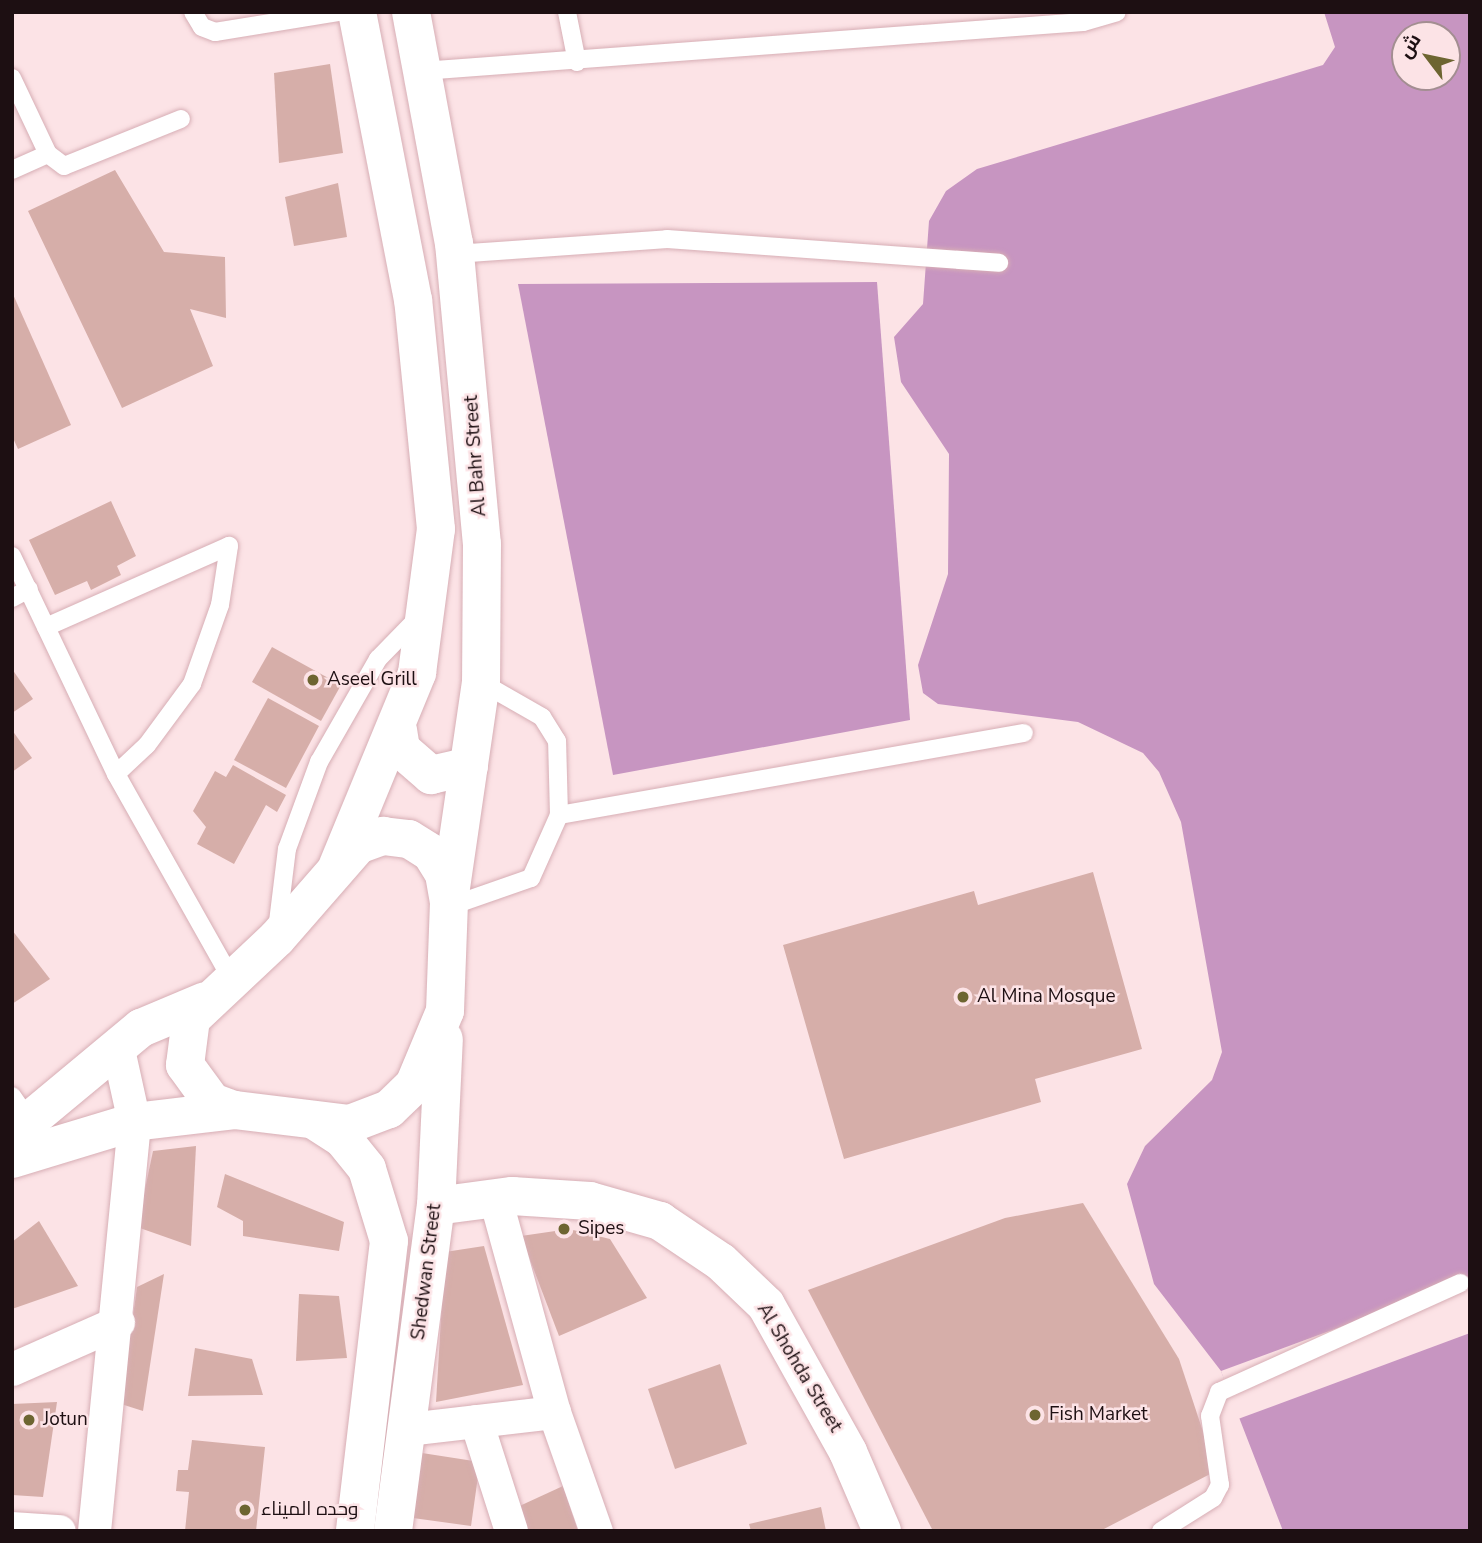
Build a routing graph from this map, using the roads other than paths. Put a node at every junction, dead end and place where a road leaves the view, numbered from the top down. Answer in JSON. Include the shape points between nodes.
{"nodes":[{"id":1,"x":193,"y":12,"type":"edge"},
{"id":2,"x":340,"y":12,"type":"edge"},
{"id":3,"x":357,"y":12,"type":"edge"},
{"id":4,"x":411,"y":12,"type":"edge"},
{"id":5,"x":567,"y":12,"type":"edge"},
{"id":6,"x":1117,"y":12,"type":"edge"},
{"id":7,"x":268,"y":18,"type":"edge"},
{"id":8,"x":232,"y":21,"type":"edge"},
{"id":9,"x":577,"y":62,"type":"junction"},
{"id":10,"x":422,"y":71,"type":"junction"},
{"id":11,"x":12,"y":78,"type":"edge"},
{"id":12,"x":181,"y":119,"type":"dead end"},
{"id":13,"x":48,"y":154,"type":"junction"},
{"id":14,"x":12,"y":170,"type":"edge"},
{"id":15,"x":455,"y":254,"type":"junction"},
{"id":16,"x":999,"y":263,"type":"dead end"},
{"id":17,"x":13,"y":559,"type":"edge"},
{"id":18,"x":29,"y":589,"type":"junction"},
{"id":19,"x":12,"y":598,"type":"edge"},
{"id":20,"x":429,"y":606,"type":"junction"},
{"id":21,"x":46,"y":627,"type":"junction"},
{"id":22,"x":481,"y":682,"type":"junction"},
{"id":23,"x":398,"y":730,"type":"junction"},
{"id":24,"x":1024,"y":733,"type":"dead end"},
{"id":25,"x":469,"y":766,"type":"junction"},
{"id":26,"x":116,"y":774,"type":"junction"},
{"id":27,"x":559,"y":816,"type":"junction"},
{"id":28,"x":338,"y":865,"type":"junction"},
{"id":29,"x":448,"y":905,"type":"junction"},
{"id":30,"x":277,"y":938,"type":"junction"},
{"id":31,"x":218,"y":991,"type":"junction"},
{"id":32,"x":445,"y":1011,"type":"junction"},
{"id":33,"x":117,"y":1045,"type":"junction"},
{"id":34,"x":234,"y":1110,"type":"junction"},
{"id":35,"x":18,"y":1117,"type":"edge"},
{"id":36,"x":134,"y":1122,"type":"junction"},
{"id":37,"x":317,"y":1122,"type":"junction"},
{"id":38,"x":12,"y":1159,"type":"edge"},
{"id":39,"x":495,"y":1198,"type":"junction"},
{"id":40,"x":436,"y":1206,"type":"junction"},
{"id":41,"x":1460,"y":1283,"type":"dead end"},
{"id":42,"x":118,"y":1322,"type":"junction"},
{"id":43,"x":12,"y":1369,"type":"edge"},
{"id":44,"x":554,"y":1412,"type":"junction"},
{"id":45,"x":476,"y":1421,"type":"junction"},
{"id":46,"x":408,"y":1429,"type":"junction"},
{"id":47,"x":12,"y":1528,"type":"edge"},
{"id":48,"x":59,"y":1531,"type":"edge"},
{"id":49,"x":94,"y":1531,"type":"edge"},
{"id":50,"x":355,"y":1531,"type":"edge"},
{"id":51,"x":393,"y":1531,"type":"edge"},
{"id":52,"x":511,"y":1531,"type":"edge"},
{"id":53,"x":596,"y":1531,"type":"edge"},
{"id":54,"x":882,"y":1531,"type":"edge"},
{"id":55,"x":1161,"y":1531,"type":"edge"}],
"edges":[{"from":1,"to":8,"type":"lane","via":[[208,31]]},
{"from":2,"to":7,"type":"lane"},
{"from":3,"to":20,"type":"main road","via":[[427,407],[436,528]]},
{"from":4,"to":10,"type":"main road","name":"Al Bahr Street"},
{"from":5,"to":9,"type":"lane"},
{"from":6,"to":9,"type":"lane","via":[[1083,22]]},
{"from":7,"to":8,"type":"lane"},
{"from":9,"to":10,"type":"lane"},
{"from":10,"to":15,"type":"main road","name":"Al Bahr Street"},
{"from":11,"to":13,"type":"lane"},
{"from":12,"to":13,"type":"lane","via":[[64,166]]},
{"from":13,"to":14,"type":"lane"},
{"from":15,"to":16,"type":"lane","via":[[667,239]]},
{"from":15,"to":22,"type":"main road","name":"Al Bahr Street","via":[[482,544]]},
{"from":17,"to":18,"type":"lane"},
{"from":18,"to":19,"type":"lane"},
{"from":18,"to":21,"type":"lane"},
{"from":20,"to":23,"type":"main road"},
{"from":20,"to":30,"type":"lane","via":[[378,659],[319,762],[287,849]]},
{"from":21,"to":26,"type":"lane"},
{"from":21,"to":26,"type":"lane","via":[[229,546],[220,605],[192,684],[147,745]]},
{"from":22,"to":25,"type":"main road","name":"Al Bahr Street"},
{"from":22,"to":27,"type":"lane","via":[[542,718],[557,741]]},
{"from":23,"to":25,"type":"main road","via":[[401,749],[431,775]]},
{"from":23,"to":28,"type":"main road"},
{"from":24,"to":27,"type":"lane"},
{"from":25,"to":29,"type":"main road","name":"Al Bahr Street"},
{"from":26,"to":31,"type":"lane"},
{"from":27,"to":29,"type":"lane","via":[[531,878]]},
{"from":28,"to":29,"type":"main road","via":[[358,845],[383,836],[409,839],[431,853],[444,874]]},
{"from":28,"to":30,"type":"main road"},
{"from":29,"to":32,"type":"main road","name":"Shedwan Street"},
{"from":30,"to":31,"type":"main road"},
{"from":31,"to":33,"type":"main road","via":[[164,1015]]},
{"from":31,"to":34,"type":"main road","via":[[183,1041],[185,1065],[204,1094]]},
{"from":32,"to":37,"type":"main road","via":[[414,1085],[389,1109],[350,1124]]},
{"from":32,"to":40,"type":"main road","name":"Shedwan Street"},
{"from":33,"to":35,"type":"main road"},
{"from":33,"to":36,"type":"street"},
{"from":34,"to":36,"type":"main road"},
{"from":34,"to":37,"type":"main road"},
{"from":36,"to":38,"type":"main road"},
{"from":36,"to":42,"type":"street"},
{"from":37,"to":50,"type":"main road","name":"Shedwan Street","via":[[343,1139],[367,1169],[389,1241]]},
{"from":39,"to":40,"type":"main road","name":"Al Shohda Street"},
{"from":39,"to":44,"type":"street"},
{"from":39,"to":54,"type":"main road","name":"Al Shohda Street","via":[[590,1200],[660,1221],[721,1262],[766,1306],[848,1452]]},
{"from":40,"to":46,"type":"main road","name":"Shedwan Street"},
{"from":41,"to":55,"type":"lane","via":[[1219,1392],[1210,1416],[1220,1485],[1213,1498]]},
{"from":42,"to":43,"type":"street"},
{"from":42,"to":49,"type":"street"},
{"from":44,"to":45,"type":"street"},
{"from":44,"to":53,"type":"street"},
{"from":45,"to":46,"type":"street"},
{"from":45,"to":52,"type":"street"},
{"from":46,"to":51,"type":"main road","name":"Shedwan Street"},
{"from":47,"to":48,"type":"street"}]}
